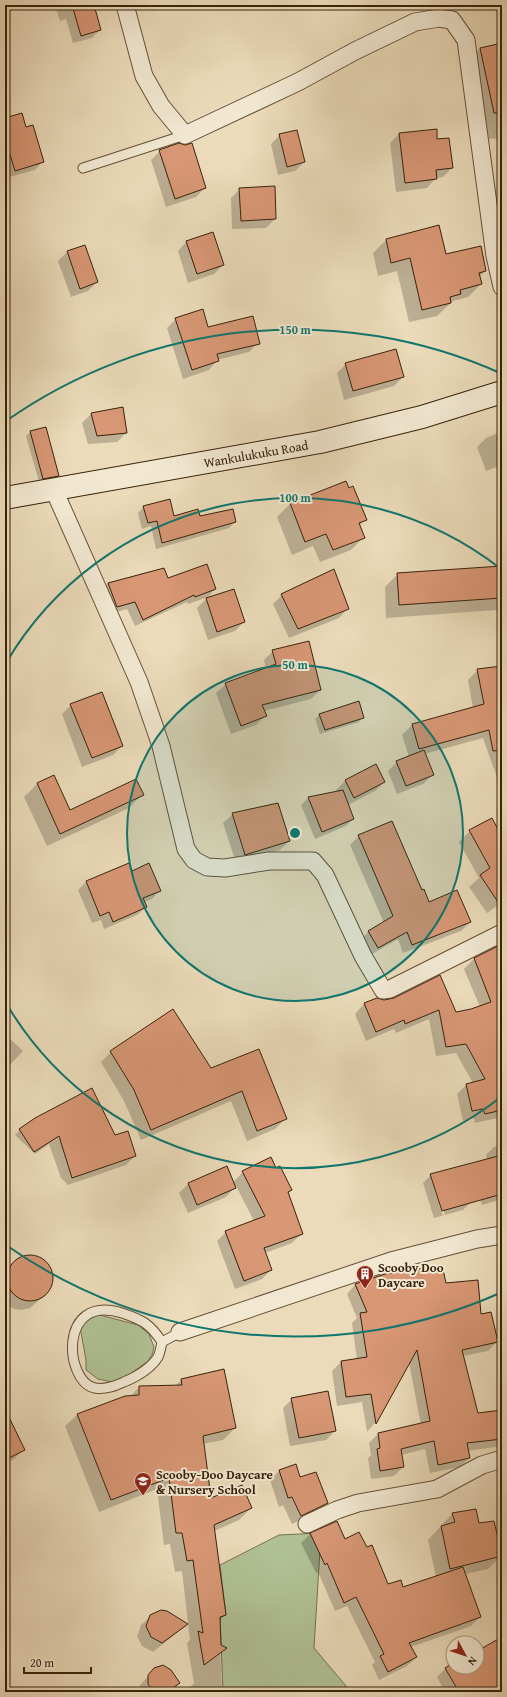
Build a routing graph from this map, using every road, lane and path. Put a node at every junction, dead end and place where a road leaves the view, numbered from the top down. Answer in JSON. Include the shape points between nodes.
{"nodes":[{"id":1,"x":125,"y":5,"type":"edge"},
{"id":2,"x":185,"y":135,"type":"junction"},
{"id":3,"x":82,"y":168,"type":"dead end"},
{"id":4,"x":502,"y":287,"type":"edge"},
{"id":5,"x":502,"y":392,"type":"edge"},
{"id":6,"x":54,"y":490,"type":"junction"},
{"id":7,"x":5,"y":498,"type":"edge"},
{"id":8,"x":502,"y":933,"type":"edge"},
{"id":9,"x":502,"y":1235,"type":"edge"},
{"id":10,"x":178,"y":1333,"type":"joint"},
{"id":11,"x":162,"y":1342,"type":"junction"},
{"id":12,"x":502,"y":1458,"type":"edge"},
{"id":13,"x":307,"y":1524,"type":"dead end"}],
"edges":[{"from":1,"to":2,"type":"street","via":[[144,76],[162,106]]},
{"from":2,"to":3,"type":"lane"},
{"from":2,"to":4,"type":"street","via":[[298,82],[415,22],[439,18],[452,20],[466,40],[495,256]]},
{"from":5,"to":6,"type":"main road","name":"Wankulukuku Road","via":[[422,418],[320,442]]},
{"from":6,"to":7,"type":"main road","name":"Wankulukuku Road"},
{"from":6,"to":8,"type":"street","via":[[139,682],[161,746],[186,849],[194,860],[207,867],[219,868],[269,861],[313,862],[325,875],[363,956],[383,990],[390,989]]},
{"from":9,"to":10,"type":"street","via":[[391,1261]]},
{"from":10,"to":11,"type":"lane"},
{"from":11,"to":11,"type":"lane","via":[[158,1357],[142,1372],[107,1388],[93,1388],[82,1380],[74,1361],[72,1344],[77,1325],[85,1314],[108,1309],[132,1316],[152,1327]]},
{"from":12,"to":13,"type":"street","via":[[482,1465],[438,1489],[358,1503]]}]}
